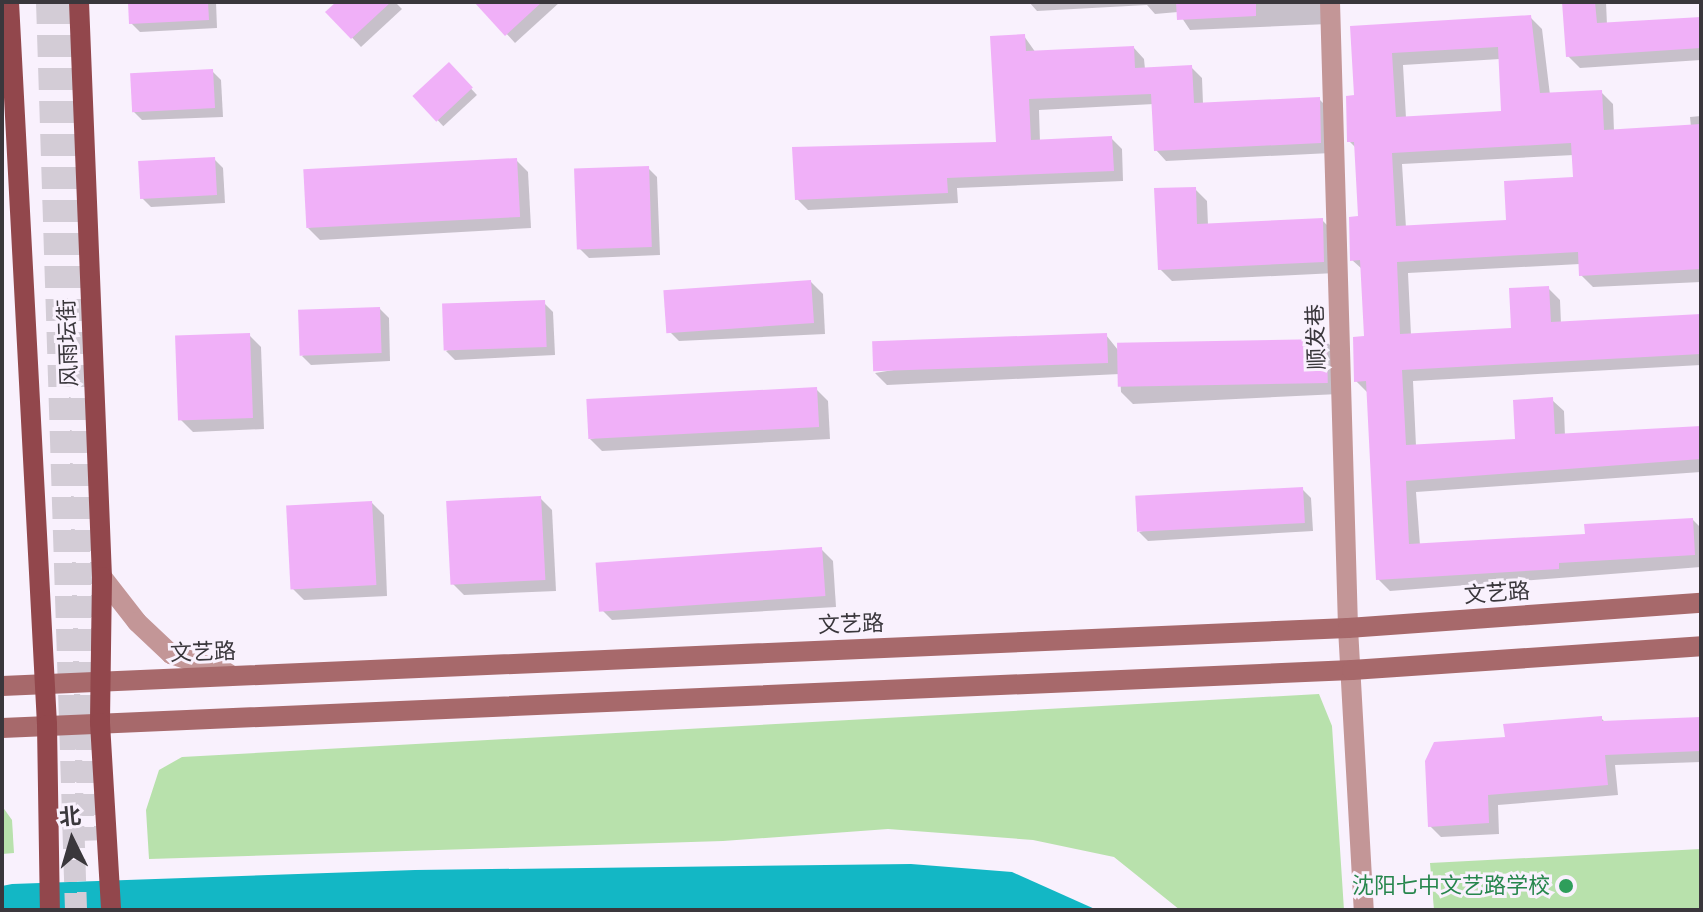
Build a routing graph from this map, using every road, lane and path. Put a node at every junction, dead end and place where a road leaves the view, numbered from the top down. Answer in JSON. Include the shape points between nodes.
{"nodes":[{"id":1,"x":9,"y":2,"type":"edge"},
{"id":2,"x":79,"y":2,"type":"edge"},
{"id":3,"x":1330,"y":2,"type":"edge"},
{"id":4,"x":102,"y":577,"type":"junction"},
{"id":5,"x":1701,"y":603,"type":"edge"},
{"id":6,"x":1348,"y":628,"type":"junction"},
{"id":7,"x":1701,"y":646,"type":"edge"},
{"id":8,"x":1352,"y":670,"type":"junction"},
{"id":9,"x":236,"y":674,"type":"junction"},
{"id":10,"x":99,"y":682,"type":"junction"},
{"id":11,"x":44,"y":683,"type":"junction"},
{"id":12,"x":2,"y":686,"type":"edge"},
{"id":13,"x":100,"y":723,"type":"junction"},
{"id":14,"x":47,"y":725,"type":"junction"},
{"id":15,"x":2,"y":728,"type":"edge"},
{"id":16,"x":50,"y":910,"type":"edge"},
{"id":17,"x":111,"y":910,"type":"edge"},
{"id":18,"x":1364,"y":910,"type":"edge"}],
"edges":[{"from":1,"to":11,"type":"main road","name":"风雨坛街"},
{"from":2,"to":4,"type":"main road","name":"风雨坛街"},
{"from":3,"to":6,"type":"street","name":"顺发巷"},
{"from":4,"to":9,"type":"street","via":[[171,654]]},
{"from":4,"to":10,"type":"main road","name":"风雨坛街"},
{"from":5,"to":6,"type":"main road","name":"文艺路"},
{"from":6,"to":8,"type":"street","name":"顺发巷"},
{"from":6,"to":9,"type":"main road","name":"文艺路"},
{"from":7,"to":8,"type":"main road"},
{"from":8,"to":13,"type":"main road"},
{"from":8,"to":18,"type":"street","name":"顺发巷"},
{"from":9,"to":10,"type":"main road","name":"文艺路"},
{"from":10,"to":11,"type":"main road","name":"文艺路"},
{"from":10,"to":13,"type":"main road","name":"风雨坛街"},
{"from":11,"to":12,"type":"main road","name":"文艺路"},
{"from":11,"to":14,"type":"main road","name":"风雨坛街"},
{"from":13,"to":14,"type":"main road"},
{"from":13,"to":17,"type":"main road","name":"风雨坛街"},
{"from":14,"to":15,"type":"main road"},
{"from":14,"to":16,"type":"main road","name":"风雨坛街"}]}
